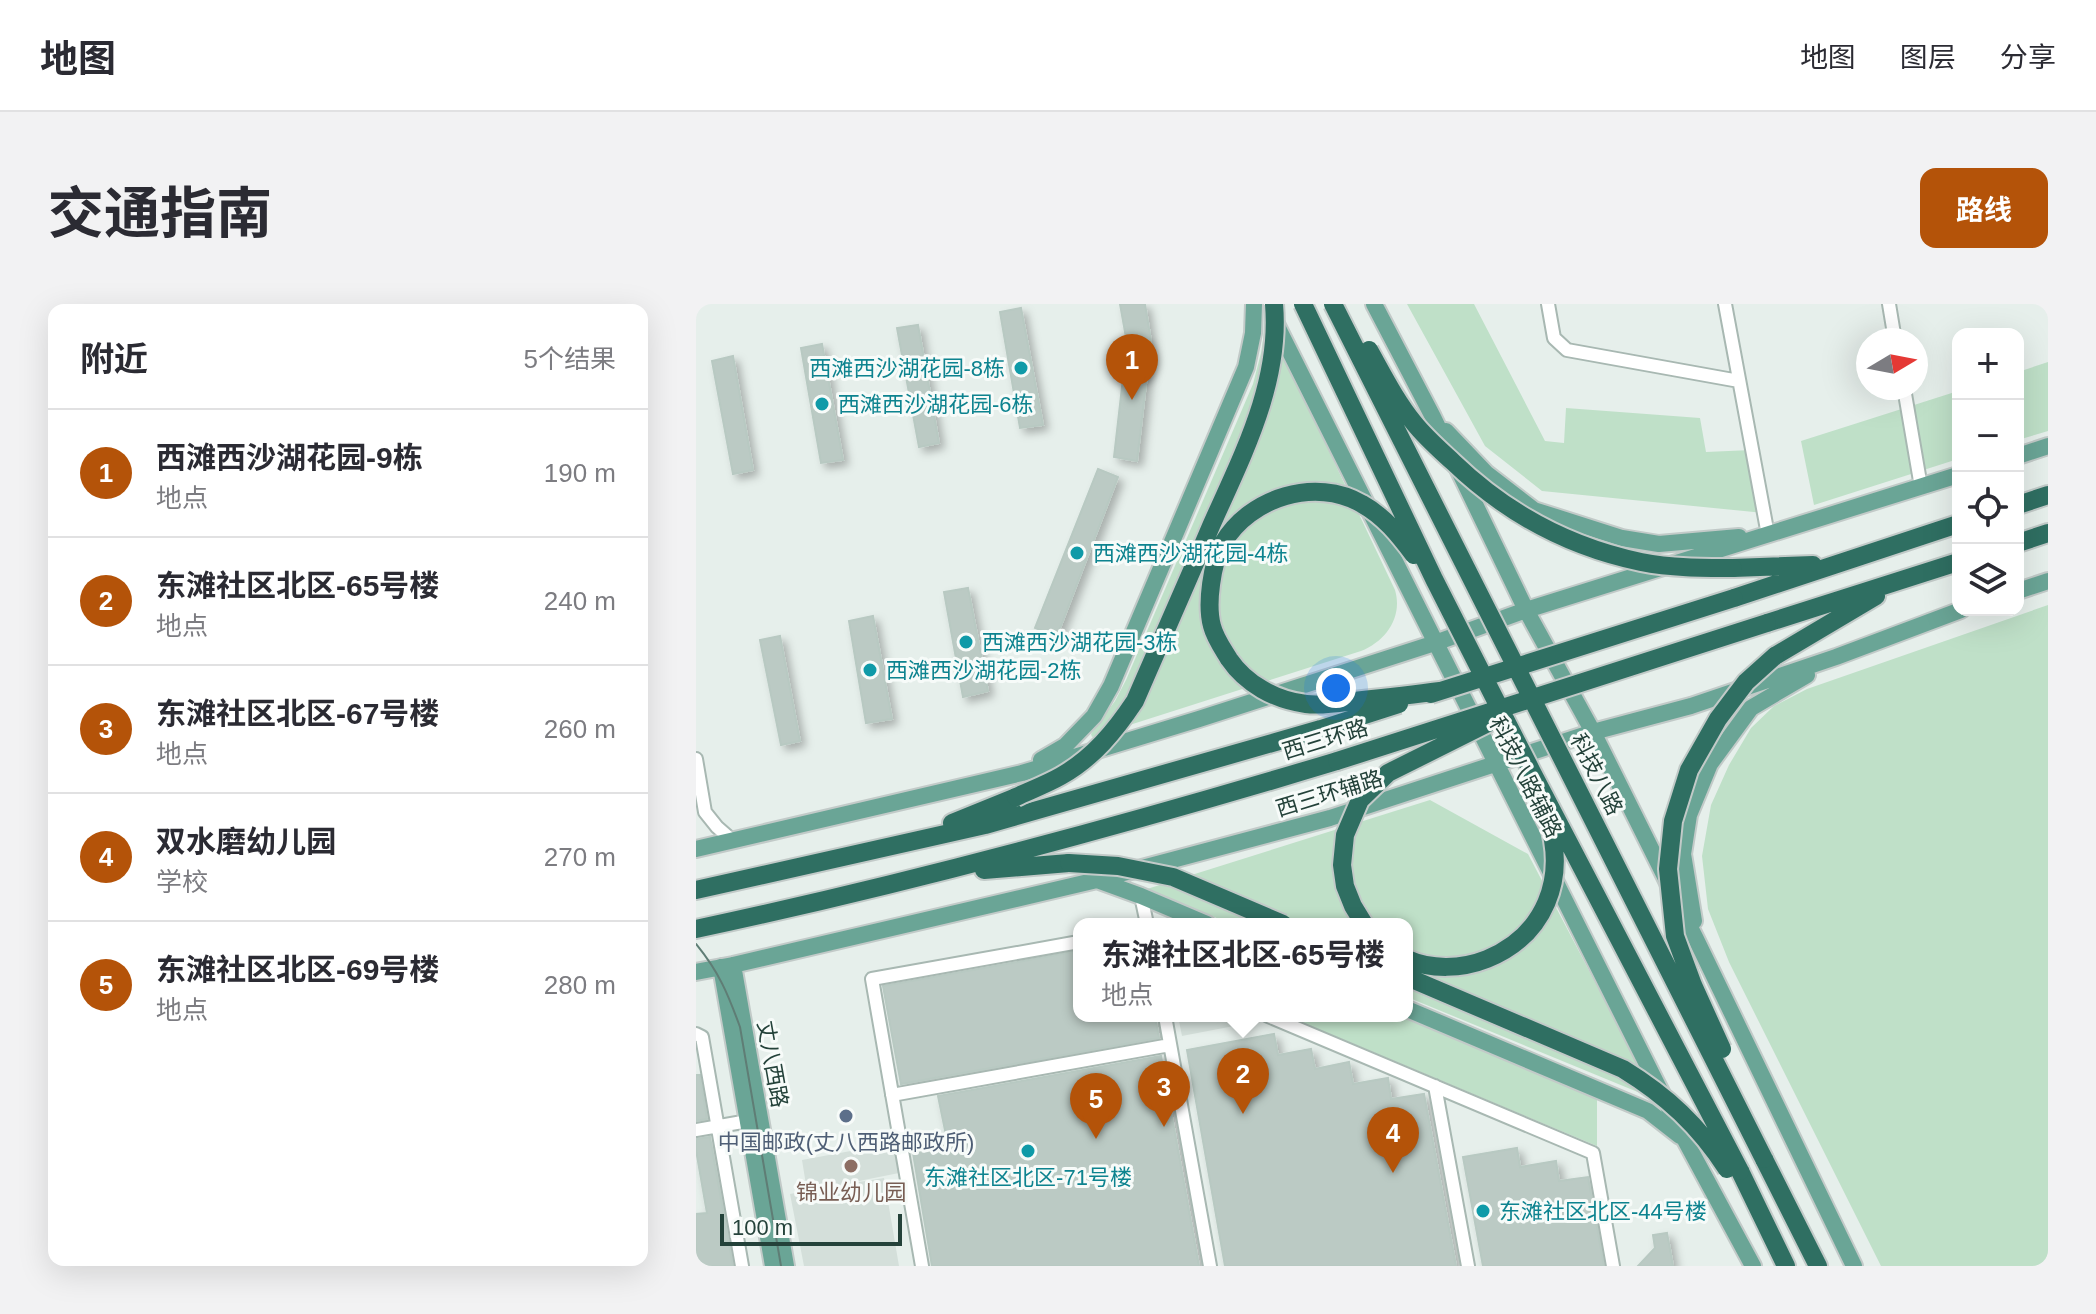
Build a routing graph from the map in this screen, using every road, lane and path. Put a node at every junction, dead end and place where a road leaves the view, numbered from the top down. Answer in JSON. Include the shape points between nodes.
{"nodes":[{"id":1,"x":1254,"y":304,"type":"edge"},
{"id":2,"x":1267,"y":304,"type":"edge"},
{"id":3,"x":1274,"y":304,"type":"edge"},
{"id":4,"x":1303,"y":304,"type":"edge"},
{"id":5,"x":1333,"y":304,"type":"edge"},
{"id":6,"x":1343,"y":304,"type":"edge"},
{"id":7,"x":1374,"y":304,"type":"edge"},
{"id":8,"x":1548,"y":304,"type":"edge"},
{"id":9,"x":1725,"y":304,"type":"edge"},
{"id":10,"x":1889,"y":304,"type":"edge"},
{"id":11,"x":1893,"y":328,"type":"edge"},
{"id":12,"x":1739,"y":381,"type":"junction"},
{"id":13,"x":1906,"y":400,"type":"edge"},
{"id":14,"x":1433,"y":417,"type":"junction"},
{"id":15,"x":2048,"y":446,"type":"edge"},
{"id":16,"x":2024,"y":454,"type":"edge"},
{"id":17,"x":1952,"y":477,"type":"edge"},
{"id":18,"x":1921,"y":487,"type":"junction"},
{"id":19,"x":2048,"y":495,"type":"edge"},
{"id":20,"x":2024,"y":503,"type":"edge"},
{"id":21,"x":1952,"y":526,"type":"edge"},
{"id":22,"x":2048,"y":533,"type":"edge"},
{"id":23,"x":1768,"y":535,"type":"junction"},
{"id":24,"x":2024,"y":541,"type":"edge"},
{"id":25,"x":1952,"y":564,"type":"edge"},
{"id":26,"x":1832,"y":565,"type":"junction"},
{"id":27,"x":1434,"y":579,"type":"junction"},
{"id":28,"x":1904,"y":579,"type":"junction"},
{"id":29,"x":2048,"y":581,"type":"edge"},
{"id":30,"x":2024,"y":589,"type":"edge"},
{"id":31,"x":1526,"y":610,"type":"junction"},
{"id":32,"x":1952,"y":613,"type":"edge"},
{"id":33,"x":1435,"y":643,"type":"junction"},
{"id":34,"x":1836,"y":657,"type":"junction"},
{"id":35,"x":1440,"y":691,"type":"junction"},
{"id":36,"x":1551,"y":691,"type":"junction"},
{"id":37,"x":1593,"y":732,"type":"junction"},
{"id":38,"x":696,"y":759,"type":"edge"},
{"id":39,"x":1494,"y":763,"type":"junction"},
{"id":40,"x":1532,"y":772,"type":"junction"},
{"id":41,"x":1022,"y":773,"type":"junction"},
{"id":42,"x":733,"y":841,"type":"junction"},
{"id":43,"x":892,"y":846,"type":"junction"},
{"id":44,"x":696,"y":849,"type":"edge"},
{"id":45,"x":938,"y":873,"type":"junction"},
{"id":46,"x":1097,"y":880,"type":"junction"},
{"id":47,"x":696,"y":890,"type":"edge"},
{"id":48,"x":1141,"y":896,"type":"junction"},
{"id":49,"x":1146,"y":918,"type":"edge"},
{"id":50,"x":1193,"y":918,"type":"edge"},
{"id":51,"x":1269,"y":918,"type":"edge"},
{"id":52,"x":1361,"y":918,"type":"edge"},
{"id":53,"x":696,"y":929,"type":"edge"},
{"id":54,"x":1696,"y":939,"type":"junction"},
{"id":55,"x":1073,"y":943,"type":"edge"},
{"id":56,"x":1413,"y":960,"type":"edge"},
{"id":57,"x":727,"y":966,"type":"junction"},
{"id":58,"x":696,"y":972,"type":"edge"},
{"id":59,"x":1413,"y":980,"type":"edge"},
{"id":60,"x":1413,"y":1012,"type":"edge"},
{"id":61,"x":1166,"y":1022,"type":"edge"},
{"id":62,"x":1282,"y":1022,"type":"edge"},
{"id":63,"x":696,"y":1034,"type":"edge"},
{"id":64,"x":1170,"y":1045,"type":"junction"},
{"id":65,"x":1435,"y":1086,"type":"junction"},
{"id":66,"x":892,"y":1095,"type":"junction"},
{"id":67,"x":1741,"y":1113,"type":"junction"},
{"id":68,"x":748,"y":1121,"type":"junction"},
{"id":69,"x":717,"y":1126,"type":"junction"},
{"id":70,"x":696,"y":1130,"type":"edge"},
{"id":71,"x":1685,"y":1140,"type":"junction"},
{"id":72,"x":1735,"y":1173,"type":"junction"},
{"id":73,"x":1786,"y":1265,"type":"edge"},
{"id":74,"x":742,"y":1266,"type":"edge"},
{"id":75,"x":773,"y":1266,"type":"edge"},
{"id":76,"x":786,"y":1266,"type":"edge"},
{"id":77,"x":922,"y":1266,"type":"edge"},
{"id":78,"x":1210,"y":1266,"type":"edge"},
{"id":79,"x":1468,"y":1266,"type":"edge"},
{"id":80,"x":1613,"y":1266,"type":"edge"},
{"id":81,"x":1753,"y":1266,"type":"edge"},
{"id":82,"x":1818,"y":1266,"type":"edge"},
{"id":83,"x":1854,"y":1266,"type":"edge"}],
"edges":[{"from":1,"to":41,"type":"main road","via":[[1246,367],[1111,686],[1094,716],[1065,746]]},
{"from":2,"to":33,"type":"main road","name":"科技八路辅路"},
{"from":3,"to":43,"type":"highway","bridge":true,"via":[[1270,377],[1252,431],[1135,701],[1117,729],[1061,777]]},
{"from":4,"to":27,"type":"highway","bridge":true},
{"from":5,"to":67,"type":"highway","name":"科技八路","bridge":true},
{"from":6,"to":26,"type":"highway","bridge":true,"via":[[1415,425],[1467,475],[1537,525],[1569,541],[1643,563],[1691,568]]},
{"from":7,"to":14,"type":"main road"},
{"from":8,"to":12,"type":"street","via":[[1554,338],[1567,350]]},
{"from":9,"to":12,"type":"street"},
{"from":10,"to":11,"type":"street"},
{"from":12,"to":23,"type":"street"},
{"from":13,"to":18,"type":"street"},
{"from":14,"to":23,"type":"main road","via":[[1486,473],[1534,510],[1659,544]]},
{"from":14,"to":31,"type":"main road"},
{"from":15,"to":16,"type":"main road"},
{"from":17,"to":18,"type":"main road"},
{"from":18,"to":23,"type":"main road"},
{"from":19,"to":20,"type":"highway"},
{"from":21,"to":26,"type":"highway","name":"西三环路"},
{"from":22,"to":24,"type":"highway"},
{"from":23,"to":31,"type":"main road"},
{"from":25,"to":28,"type":"highway","name":"西三环路"},
{"from":26,"to":35,"type":"highway","name":"西三环路","bridge":true},
{"from":27,"to":35,"type":"highway","bridge":true,"via":[[1390,525],[1362,504],[1332,493],[1295,492],[1276,498],[1236,525],[1222,544],[1210,601],[1212,625],[1237,669],[1254,685],[1281,698],[1326,704]]},
{"from":27,"to":40,"type":"highway","bridge":true},
{"from":28,"to":36,"type":"highway","name":"西三环路","bridge":true},
{"from":28,"to":67,"type":"highway","bridge":true,"via":[[1775,656],[1746,682],[1689,770],[1673,821],[1668,869],[1675,936],[1726,1058]]},
{"from":29,"to":30,"type":"main road"},
{"from":31,"to":33,"type":"main road"},
{"from":31,"to":37,"type":"main road"},
{"from":32,"to":34,"type":"main road","name":"西三环辅路"},
{"from":33,"to":39,"type":"main road","name":"科技八路辅路"},
{"from":33,"to":41,"type":"main road"},
{"from":34,"to":37,"type":"main road","name":"西三环辅路","via":[[1691,706]]},
{"from":34,"to":54,"type":"main road","via":[[1751,708],[1710,764],[1689,815],[1683,854]]},
{"from":35,"to":43,"type":"highway","name":"西三环路","bridge":true,"via":[[985,825]]},
{"from":36,"to":45,"type":"highway","name":"西三环路","bridge":true,"via":[[1214,798]]},
{"from":36,"to":52,"type":"highway","bridge":true,"via":[[1388,773],[1360,800],[1345,835],[1342,865],[1345,886]]},
{"from":37,"to":39,"type":"main road","name":"西三环辅路"},
{"from":37,"to":54,"type":"main road"},
{"from":38,"to":42,"type":"street","via":[[705,812]]},
{"from":39,"to":46,"type":"main road","name":"西三环辅路","via":[[1330,818]]},
{"from":39,"to":71,"type":"main road","name":"科技八路辅路"},
{"from":40,"to":56,"type":"highway","bridge":true,"via":[[1554,840],[1555,860],[1548,900],[1532,929],[1512,947],[1477,963],[1460,967]]},
{"from":40,"to":72,"type":"highway","bridge":true},
{"from":41,"to":42,"type":"main road"},
{"from":42,"to":44,"type":"main road"},
{"from":43,"to":47,"type":"highway","name":"西三环路"},
{"from":45,"to":51,"type":"highway","bridge":true,"via":[[1069,863],[1118,866],[1173,877]]},
{"from":45,"to":53,"type":"highway","name":"西三环路"},
{"from":46,"to":48,"type":"main road"},
{"from":46,"to":57,"type":"main road","name":"西三环辅路"},
{"from":48,"to":49,"type":"street"},
{"from":48,"to":50,"type":"main road"},
{"from":54,"to":83,"type":"main road"},
{"from":55,"to":66,"type":"street","via":[[872,979]]},
{"from":57,"to":58,"type":"main road","name":"西三环辅路"},
{"from":57,"to":68,"type":"main road","name":"丈八西路"},
{"from":57,"to":76,"type":"main road","name":"丈八西路"},
{"from":59,"to":72,"type":"highway","bridge":true,"via":[[1623,1069],[1695,1125]]},
{"from":60,"to":71,"type":"main road","via":[[1648,1111]]},
{"from":61,"to":64,"type":"street"},
{"from":62,"to":65,"type":"street"},
{"from":63,"to":69,"type":"street","via":[[702,1037]]},
{"from":64,"to":66,"type":"street"},
{"from":64,"to":78,"type":"street"},
{"from":65,"to":79,"type":"street"},
{"from":65,"to":80,"type":"street","via":[[1593,1153]]},
{"from":66,"to":77,"type":"street"},
{"from":67,"to":82,"type":"highway","name":"科技八路","bridge":true},
{"from":68,"to":69,"type":"street"},
{"from":68,"to":75,"type":"main road","name":"丈八西路"},
{"from":69,"to":70,"type":"street"},
{"from":69,"to":74,"type":"street"},
{"from":71,"to":81,"type":"main road","name":"科技八路辅路"},
{"from":72,"to":73,"type":"highway"}]}
